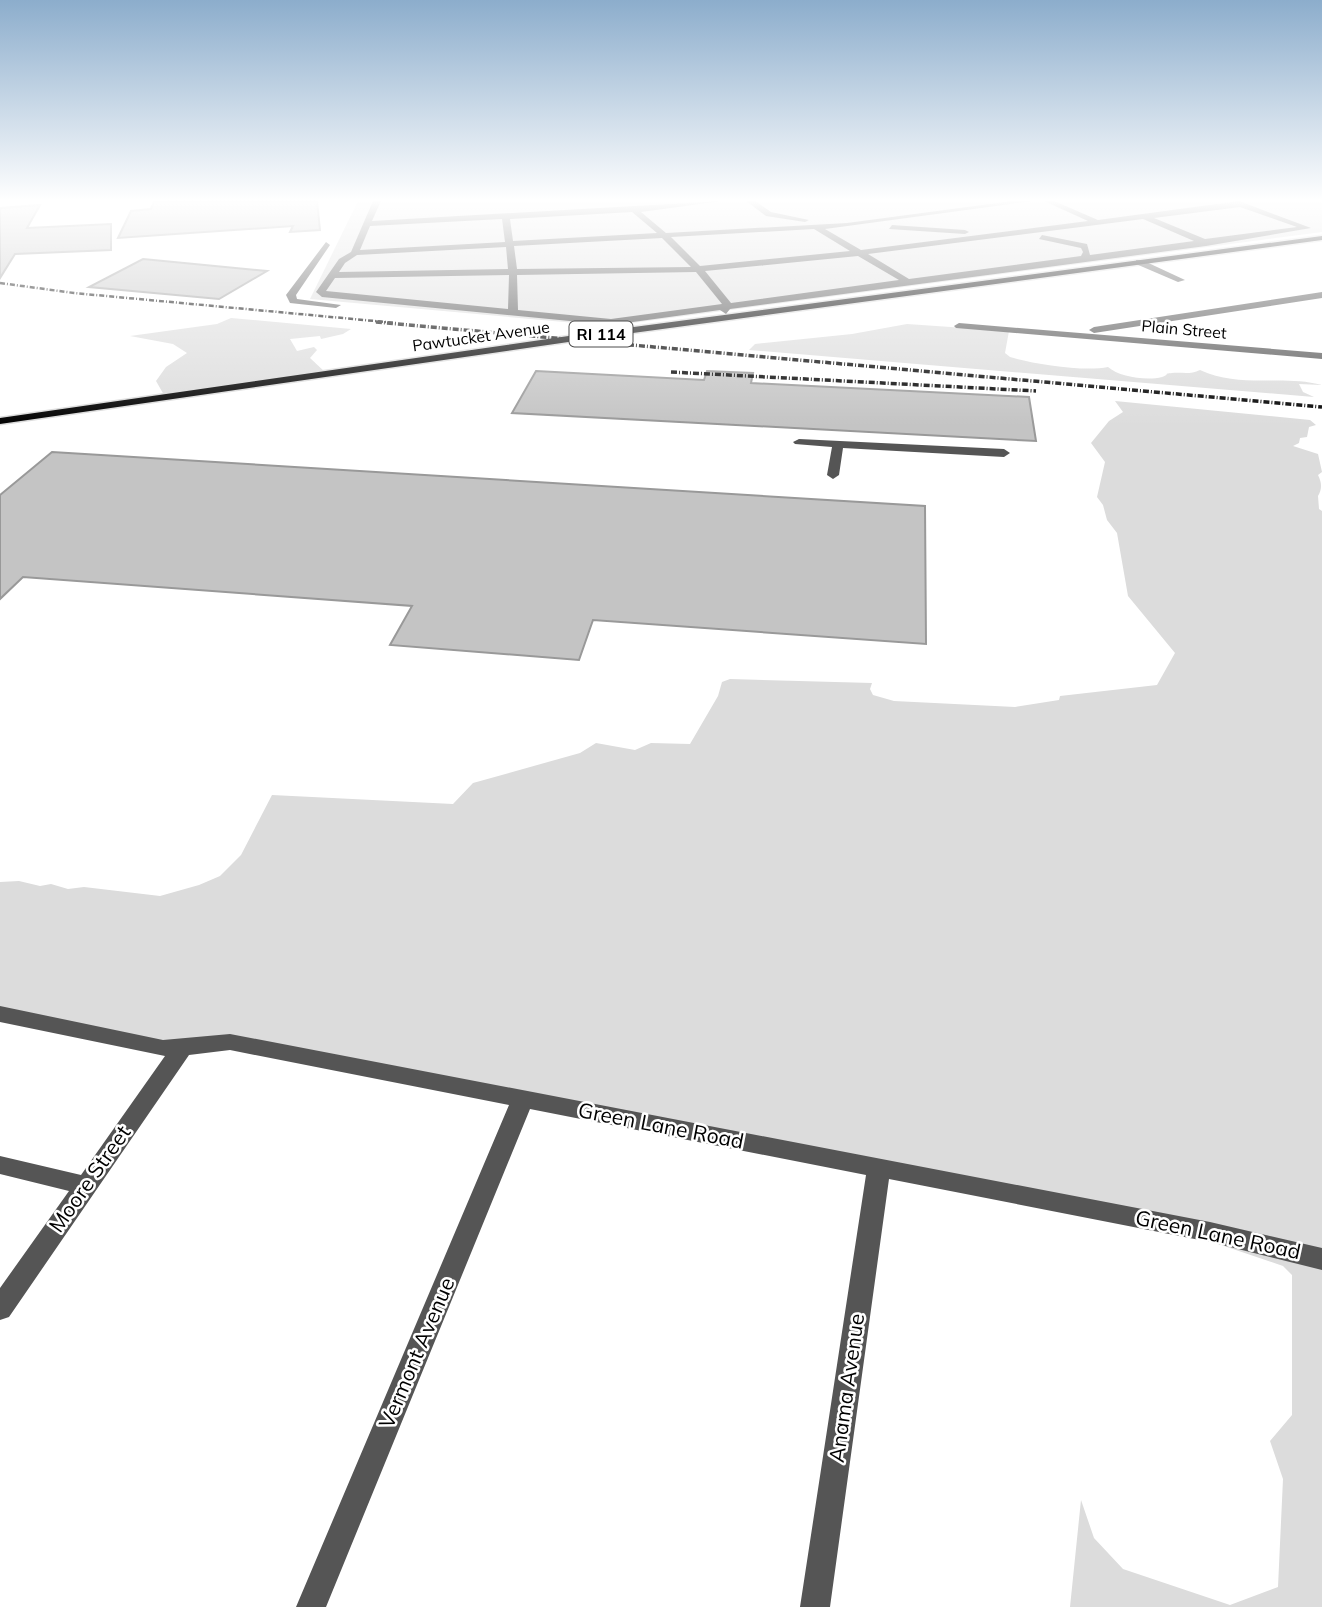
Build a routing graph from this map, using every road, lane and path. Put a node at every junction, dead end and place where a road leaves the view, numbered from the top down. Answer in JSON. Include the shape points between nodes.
{"nodes":[{"id":1,"x":304,"y":276,"type":"edge"},
{"id":2,"x":330,"y":276,"type":"edge"},
{"id":3,"x":513,"y":276,"type":"edge"},
{"id":4,"x":705,"y":276,"type":"edge"},
{"id":5,"x":895,"y":276,"type":"edge"},
{"id":6,"x":954,"y":276,"type":"edge"},
{"id":7,"x":1034,"y":276,"type":"edge"},
{"id":8,"x":1172,"y":276,"type":"edge"},
{"id":9,"x":1181,"y":280,"type":"dead end"},
{"id":10,"x":905,"y":282,"type":"junction"},
{"id":11,"x":927,"y":291,"type":"junction"},
{"id":12,"x":1322,"y":295,"type":"edge"},
{"id":13,"x":730,"y":311,"type":"junction"},
{"id":14,"x":513,"y":313,"type":"junction"},
{"id":15,"x":960,"y":326,"type":"dead end"},
{"id":16,"x":596,"y":335,"type":"junction"},
{"id":17,"x":1076,"y":336,"type":"junction"},
{"id":18,"x":1322,"y":356,"type":"edge"},
{"id":19,"x":0,"y":421,"type":"edge"},
{"id":20,"x":799,"y":442,"type":"dead end"},
{"id":21,"x":838,"y":444,"type":"junction"},
{"id":22,"x":1004,"y":453,"type":"dead end"},
{"id":23,"x":833,"y":475,"type":"dead end"},
{"id":24,"x":0,"y":1014,"type":"edge"},
{"id":25,"x":181,"y":1050,"type":"junction"},
{"id":26,"x":523,"y":1098,"type":"junction"},
{"id":27,"x":0,"y":1165,"type":"edge"},
{"id":28,"x":879,"y":1169,"type":"junction"},
{"id":29,"x":84,"y":1185,"type":"junction"},
{"id":30,"x":1322,"y":1259,"type":"edge"},
{"id":31,"x":0,"y":1309,"type":"edge"},
{"id":32,"x":311,"y":1607,"type":"edge"},
{"id":33,"x":815,"y":1607,"type":"edge"}],
"edges":[{"from":1,"to":16,"type":"street","via":[[291,295],[293,301],[565,325]]},
{"from":2,"to":14,"type":"street","via":[[321,292],[325,295]]},
{"from":3,"to":14,"type":"street"},
{"from":4,"to":13,"type":"street"},
{"from":5,"to":10,"type":"street"},
{"from":6,"to":10,"type":"street"},
{"from":7,"to":11,"type":"main road","name":"Pawtucket Avenue","number":"RI 114"},
{"from":8,"to":9,"type":"street"},
{"from":10,"to":11,"type":"street"},
{"from":10,"to":13,"type":"street"},
{"from":11,"to":13,"type":"main road","name":"Pawtucket Avenue","number":"RI 114","via":[[749,315]]},
{"from":12,"to":17,"type":"street"},
{"from":13,"to":14,"type":"street","via":[[611,321]]},
{"from":13,"to":16,"type":"main road","name":"Pawtucket Avenue","number":"RI 114"},
{"from":15,"to":17,"type":"street","name":"Plain Street"},
{"from":16,"to":19,"type":"main road","name":"Pawtucket Avenue","number":"RI 114"},
{"from":17,"to":18,"type":"street","name":"Plain Street"},
{"from":20,"to":21,"type":"street"},
{"from":21,"to":22,"type":"street"},
{"from":21,"to":23,"type":"street"},
{"from":24,"to":25,"type":"street","name":"Green Lane Road"},
{"from":25,"to":26,"type":"street","name":"Green Lane Road","via":[[206,1042],[230,1042]]},
{"from":25,"to":29,"type":"street","name":"Moore Street"},
{"from":26,"to":28,"type":"street","name":"Green Lane Road"},
{"from":26,"to":32,"type":"street","name":"Vermont Avenue"},
{"from":27,"to":29,"type":"street"},
{"from":28,"to":30,"type":"street","name":"Green Lane Road","via":[[1210,1231]]},
{"from":28,"to":33,"type":"street","name":"Anama Avenue"},
{"from":29,"to":31,"type":"street","name":"Moore Street"}]}
